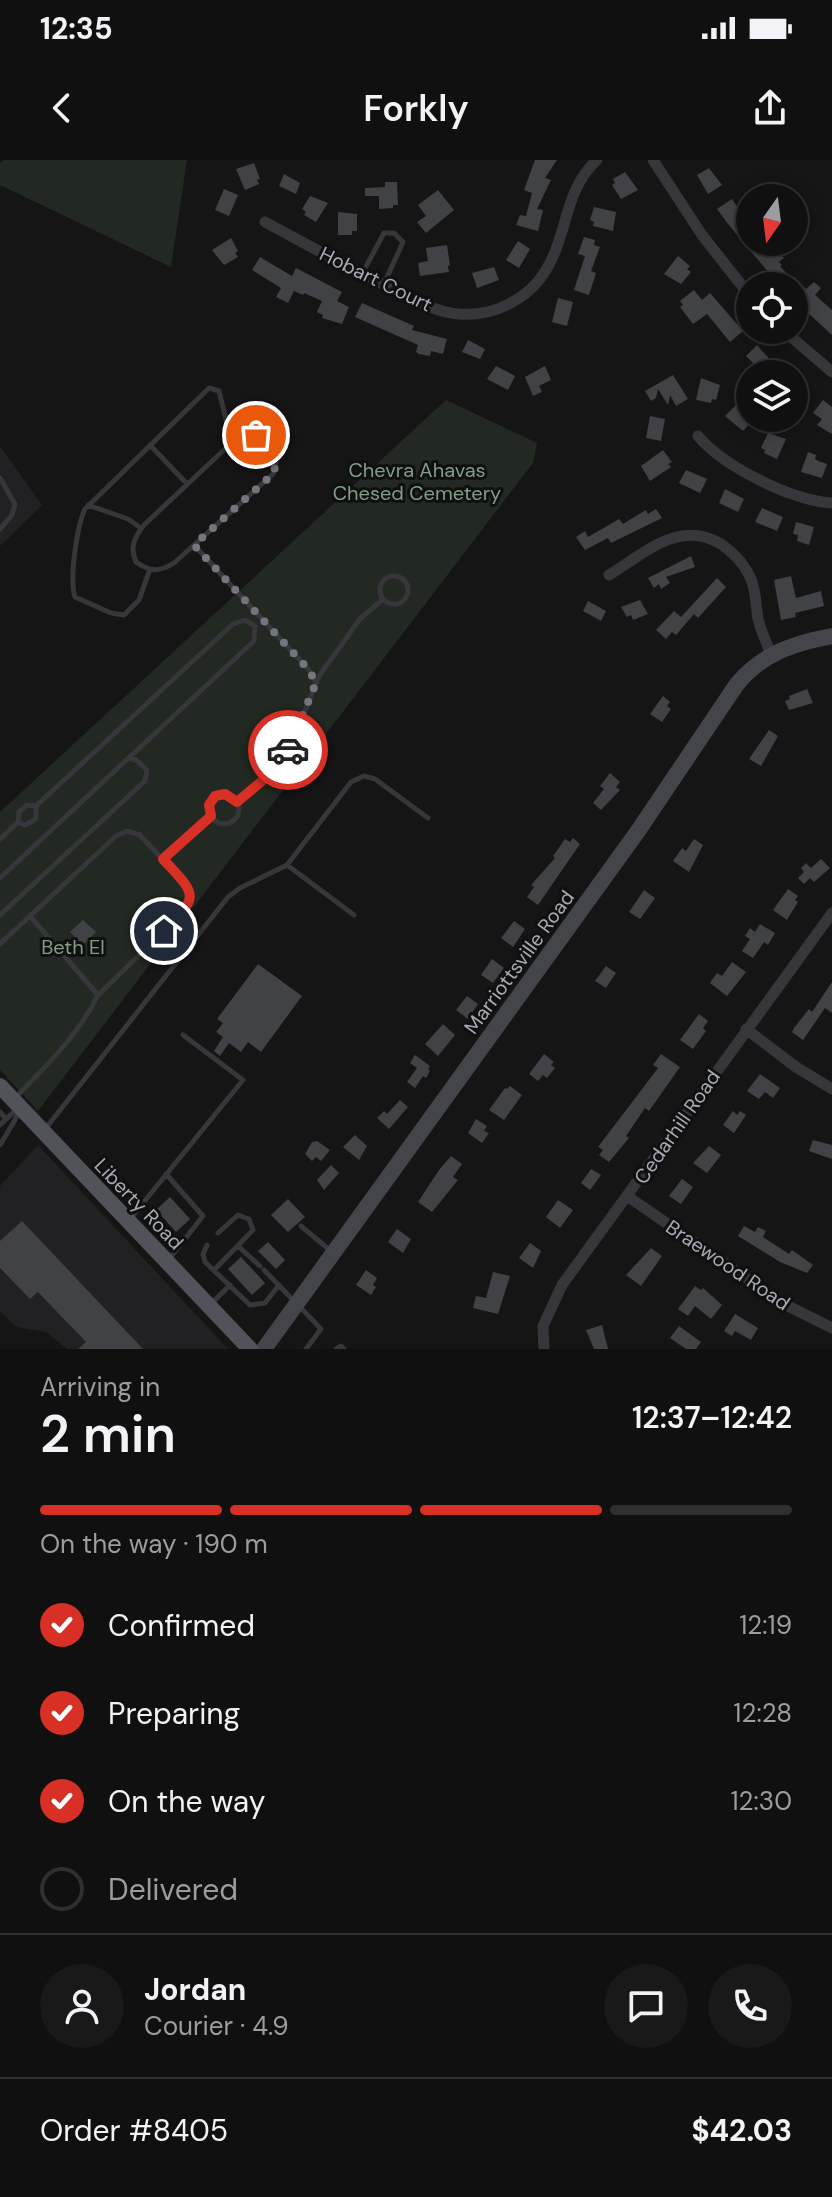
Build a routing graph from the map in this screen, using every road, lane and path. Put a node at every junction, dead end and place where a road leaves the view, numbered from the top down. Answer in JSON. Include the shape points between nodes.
{"nodes":[{"id":1,"x":597,"y":160,"type":"edge"},
{"id":2,"x":653,"y":160,"type":"edge"},
{"id":3,"x":265,"y":222,"type":"dead end"},
{"id":4,"x":362,"y":274,"type":"junction"},
{"id":5,"x":736,"y":278,"type":"edge"},
{"id":6,"x":384,"y":284,"type":"junction"},
{"id":7,"x":799,"y":344,"type":"edge"},
{"id":8,"x":832,"y":372,"type":"edge"},
{"id":9,"x":698,"y":436,"type":"dead end"},
{"id":10,"x":232,"y":444,"type":"junction"},
{"id":11,"x":150,"y":445,"type":"junction"},
{"id":12,"x":0,"y":478,"type":"edge"},
{"id":13,"x":187,"y":484,"type":"junction"},
{"id":14,"x":832,"y":503,"type":"edge"},
{"id":15,"x":88,"y":505,"type":"junction"},
{"id":16,"x":141,"y":528,"type":"junction"},
{"id":17,"x":0,"y":529,"type":"edge"},
{"id":18,"x":194,"y":545,"type":"junction"},
{"id":19,"x":150,"y":569,"type":"junction"},
{"id":20,"x":609,"y":575,"type":"dead end"},
{"id":21,"x":383,"y":599,"type":"junction"},
{"id":22,"x":261,"y":618,"type":"junction"},
{"id":23,"x":254,"y":624,"type":"junction"},
{"id":24,"x":832,"y":636,"type":"edge"},
{"id":25,"x":771,"y":654,"type":"junction"},
{"id":26,"x":316,"y":683,"type":"junction"},
{"id":27,"x":128,"y":758,"type":"junction"},
{"id":28,"x":237,"y":802,"type":"junction"},
{"id":29,"x":36,"y":806,"type":"junction"},
{"id":30,"x":211,"y":816,"type":"junction"},
{"id":31,"x":428,"y":818,"type":"dead end"},
{"id":32,"x":18,"y":822,"type":"junction"},
{"id":33,"x":0,"y":839,"type":"edge"},
{"id":34,"x":163,"y":859,"type":"junction"},
{"id":35,"x":287,"y":865,"type":"junction"},
{"id":36,"x":0,"y":878,"type":"edge"},
{"id":37,"x":832,"y":913,"type":"edge"},
{"id":38,"x":0,"y":915,"type":"edge"},
{"id":39,"x":354,"y":915,"type":"dead end"},
{"id":40,"x":30,"y":916,"type":"junction"},
{"id":41,"x":0,"y":944,"type":"edge"},
{"id":42,"x":98,"y":995,"type":"junction"},
{"id":43,"x":746,"y":1029,"type":"junction"},
{"id":44,"x":183,"y":1035,"type":"dead end"},
{"id":45,"x":0,"y":1086,"type":"edge"},
{"id":46,"x":832,"y":1089,"type":"edge"},
{"id":47,"x":13,"y":1109,"type":"junction"},
{"id":48,"x":0,"y":1112,"type":"edge"},
{"id":49,"x":0,"y":1127,"type":"edge"},
{"id":50,"x":43,"y":1131,"type":"junction"},
{"id":51,"x":6,"y":1135,"type":"junction"},
{"id":52,"x":0,"y":1145,"type":"edge"},
{"id":53,"x":166,"y":1174,"type":"junction"},
{"id":54,"x":627,"y":1196,"type":"junction"},
{"id":55,"x":128,"y":1221,"type":"junction"},
{"id":56,"x":301,"y":1226,"type":"dead end"},
{"id":57,"x":218,"y":1233,"type":"dead end"},
{"id":58,"x":207,"y":1245,"type":"dead end"},
{"id":59,"x":238,"y":1246,"type":"junction"},
{"id":60,"x":333,"y":1253,"type":"junction"},
{"id":61,"x":167,"y":1262,"type":"junction"},
{"id":62,"x":214,"y":1270,"type":"junction"},
{"id":63,"x":230,"y":1285,"type":"junction"},
{"id":64,"x":279,"y":1285,"type":"junction"},
{"id":65,"x":296,"y":1303,"type":"junction"},
{"id":66,"x":209,"y":1306,"type":"junction"},
{"id":67,"x":832,"y":1328,"type":"edge"},
{"id":68,"x":250,"y":1349,"type":"edge"},
{"id":69,"x":264,"y":1349,"type":"edge"},
{"id":70,"x":306,"y":1349,"type":"edge"},
{"id":71,"x":336,"y":1349,"type":"edge"},
{"id":72,"x":344,"y":1349,"type":"edge"},
{"id":73,"x":544,"y":1349,"type":"edge"}],
"edges":[{"from":1,"to":6,"type":"street","name":"Hobart Court","via":[[571,197],[546,271],[517,301],[457,314]]},
{"from":2,"to":5,"type":"street"},
{"from":3,"to":4,"type":"street","name":"Hobart Court"},
{"from":4,"to":6,"type":"street","name":"Hobart Court"},
{"from":4,"to":6,"type":"lane","via":[[379,238],[394,233],[403,242]]},
{"from":7,"to":8,"type":"street"},
{"from":9,"to":14,"type":"street","via":[[728,463],[791,494]]},
{"from":10,"to":11,"type":"lane","via":[[219,391],[213,388]]},
{"from":10,"to":13,"type":"lane"},
{"from":10,"to":18,"type":"lane","via":[[248,436],[262,437],[275,450],[275,466]]},
{"from":11,"to":13,"type":"lane"},
{"from":11,"to":15,"type":"lane"},
{"from":12,"to":17,"type":"lane","via":[[15,504]]},
{"from":13,"to":16,"type":"lane"},
{"from":15,"to":16,"type":"lane"},
{"from":15,"to":19,"type":"lane","via":[[81,519],[75,597],[124,615],[139,600]]},
{"from":16,"to":19,"type":"lane","via":[[132,555]]},
{"from":18,"to":19,"type":"lane","via":[[164,569]]},
{"from":18,"to":22,"type":"lane"},
{"from":20,"to":25,"type":"street","via":[[671,538],[694,533],[707,537],[729,550],[747,571]]},
{"from":21,"to":21,"type":"lane","via":[[402,602],[408,593],[406,583],[395,576],[386,578],[380,587]]},
{"from":21,"to":26,"type":"lane","via":[[360,619]]},
{"from":22,"to":23,"type":"lane"},
{"from":22,"to":26,"type":"lane"},
{"from":23,"to":27,"type":"lane","via":[[254,641]]},
{"from":23,"to":29,"type":"lane","via":[[233,624]]},
{"from":24,"to":25,"type":"main road","name":"Marriottsville Road"},
{"from":25,"to":60,"type":"main road","name":"Marriottsville Road","via":[[737,684],[638,831]]},
{"from":26,"to":28,"type":"lane","via":[[287,751]]},
{"from":27,"to":36,"type":"lane"},
{"from":27,"to":38,"type":"lane","via":[[147,770],[145,781]]},
{"from":28,"to":30,"type":"lane","via":[[232,821],[222,823]]},
{"from":28,"to":30,"type":"lane","via":[[225,794],[215,796],[209,805]]},
{"from":29,"to":32,"type":"lane","via":[[19,812]]},
{"from":29,"to":32,"type":"lane","via":[[36,819],[25,825]]},
{"from":30,"to":34,"type":"lane"},
{"from":31,"to":35,"type":"lane","via":[[370,776],[358,778],[344,787]]},
{"from":32,"to":33,"type":"lane"},
{"from":34,"to":40,"type":"lane","via":[[140,835],[122,832]]},
{"from":34,"to":42,"type":"lane","via":[[190,889],[186,910]]},
{"from":35,"to":39,"type":"lane"},
{"from":35,"to":50,"type":"lane","via":[[228,897]]},
{"from":37,"to":43,"type":"street","name":"Cedarhill Road"},
{"from":40,"to":41,"type":"lane"},
{"from":40,"to":42,"type":"lane"},
{"from":42,"to":47,"type":"lane"},
{"from":43,"to":46,"type":"street"},
{"from":43,"to":54,"type":"street","name":"Cedarhill Road"},
{"from":44,"to":53,"type":"lane","via":[[243,1080]]},
{"from":45,"to":47,"type":"main road","name":"Liberty Road"},
{"from":47,"to":48,"type":"lane"},
{"from":47,"to":49,"type":"lane"},
{"from":47,"to":50,"type":"main road","name":"Liberty Road"},
{"from":47,"to":51,"type":"lane","via":[[15,1120]]},
{"from":49,"to":51,"type":"lane"},
{"from":50,"to":55,"type":"main road","name":"Liberty Road"},
{"from":51,"to":52,"type":"lane"},
{"from":53,"to":55,"type":"lane"},
{"from":53,"to":61,"type":"lane","via":[[203,1216]]},
{"from":54,"to":67,"type":"street","name":"Braewood Road","via":[[784,1304]]},
{"from":54,"to":73,"type":"street","name":"Cedarhill Road","via":[[554,1300],[543,1326]]},
{"from":55,"to":61,"type":"main road","name":"Liberty Road"},
{"from":56,"to":60,"type":"lane"},
{"from":57,"to":59,"type":"lane","via":[[238,1215],[249,1219],[253,1230]]},
{"from":58,"to":62,"type":"lane","via":[[203,1259]]},
{"from":59,"to":62,"type":"lane"},
{"from":59,"to":64,"type":"lane"},
{"from":60,"to":65,"type":"main road","name":"Marriottsville Road"},
{"from":61,"to":66,"type":"main road","name":"Liberty Road"},
{"from":62,"to":63,"type":"lane"},
{"from":63,"to":64,"type":"lane","via":[[250,1305],[265,1303]]},
{"from":63,"to":66,"type":"lane"},
{"from":64,"to":65,"type":"lane"},
{"from":65,"to":69,"type":"main road","name":"Marriottsville Road"},
{"from":65,"to":70,"type":"lane","via":[[321,1329]]},
{"from":66,"to":68,"type":"main road","name":"Liberty Road"},
{"from":71,"to":72,"type":"lane"}]}
